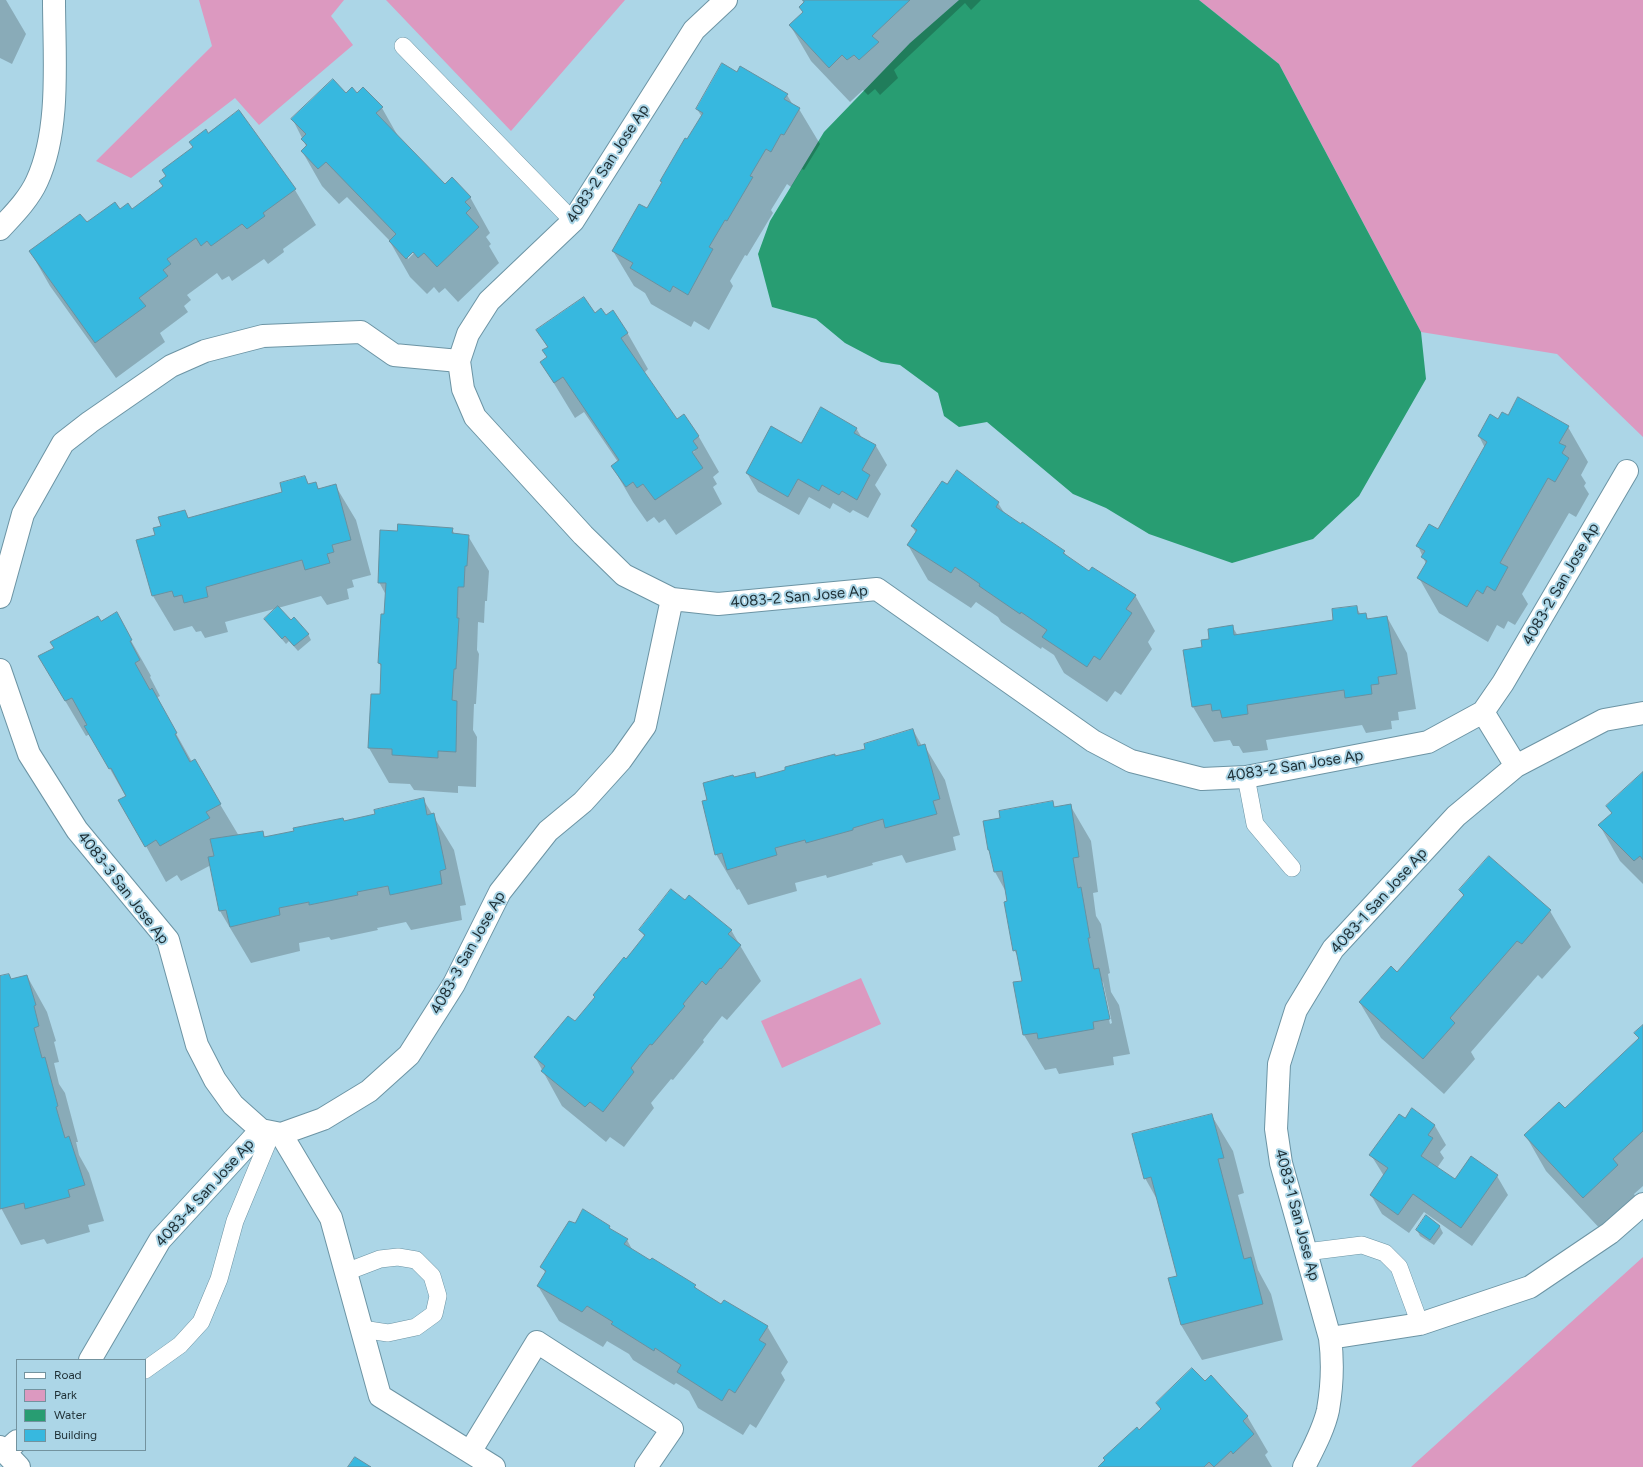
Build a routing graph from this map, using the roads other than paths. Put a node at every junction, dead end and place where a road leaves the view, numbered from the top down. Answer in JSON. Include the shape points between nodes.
{"nodes":[{"id":1,"x":54,"y":0,"type":"edge"},
{"id":2,"x":726,"y":0,"type":"edge"},
{"id":3,"x":403,"y":46,"type":"dead end"},
{"id":4,"x":573,"y":221,"type":"junction"},
{"id":5,"x":0,"y":229,"type":"edge"},
{"id":6,"x":459,"y":361,"type":"junction"},
{"id":7,"x":1627,"y":471,"type":"dead end"},
{"id":8,"x":0,"y":597,"type":"edge"},
{"id":9,"x":672,"y":599,"type":"junction"},
{"id":10,"x":0,"y":670,"type":"edge"},
{"id":11,"x":1483,"y":712,"type":"junction"},
{"id":12,"x":1643,"y":713,"type":"edge"},
{"id":13,"x":1516,"y":766,"type":"junction"},
{"id":14,"x":1246,"y":777,"type":"junction"},
{"id":15,"x":1292,"y":868,"type":"dead end"},
{"id":16,"x":271,"y":1132,"type":"junction"},
{"id":17,"x":1643,"y":1204,"type":"edge"},
{"id":18,"x":1306,"y":1252,"type":"junction"},
{"id":19,"x":346,"y":1272,"type":"junction"},
{"id":20,"x":1420,"y":1324,"type":"junction"},
{"id":21,"x":362,"y":1329,"type":"junction"},
{"id":22,"x":1330,"y":1338,"type":"junction"},
{"id":23,"x":91,"y":1359,"type":"edge"},
{"id":24,"x":146,"y":1369,"type":"edge"},
{"id":25,"x":470,"y":1452,"type":"junction"},
{"id":26,"x":494,"y":1467,"type":"edge"},
{"id":27,"x":646,"y":1467,"type":"edge"},
{"id":28,"x":1304,"y":1467,"type":"edge"}],
"edges":[{"from":1,"to":5,"type":"street","via":[[54,106],[48,151],[37,181],[18,210]]},
{"from":2,"to":4,"type":"street","name":"4083-2 San Jose Ap","via":[[694,30]]},
{"from":3,"to":4,"type":"lane"},
{"from":4,"to":6,"type":"street","name":"4083-2 San Jose Ap","via":[[489,301],[468,334]]},
{"from":6,"to":8,"type":"street","via":[[394,355],[360,332],[263,336],[205,351],[171,366],[63,443],[23,514]]},
{"from":6,"to":9,"type":"street","name":"4083-2 San Jose Ap","via":[[463,389],[475,417],[583,535],[624,575]]},
{"from":7,"to":11,"type":"street","name":"4083-2 San Jose Ap","via":[[1503,683]]},
{"from":9,"to":14,"type":"street","name":"4083-2 San Jose Ap","via":[[718,604],[877,589],[1093,741],[1131,761],[1202,779]]},
{"from":9,"to":16,"type":"street","name":"4083-3 San Jose Ap","via":[[645,726],[621,760],[583,802],[548,831],[500,892],[454,984],[409,1055],[369,1091],[323,1119]]},
{"from":10,"to":16,"type":"street","name":"4083-3 San Jose Ap","via":[[29,754],[77,830],[168,940],[197,1044],[215,1080],[233,1105]]},
{"from":11,"to":13,"type":"street"},
{"from":11,"to":14,"type":"street","name":"4083-2 San Jose Ap","via":[[1428,742]]},
{"from":12,"to":13,"type":"street","name":"4083-1 San Jose Ap","via":[[1604,720]]},
{"from":13,"to":18,"type":"street","name":"4083-1 San Jose Ap","via":[[1456,816],[1333,949],[1296,1010],[1279,1064],[1276,1129],[1282,1163]]},
{"from":14,"to":15,"type":"lane","via":[[1255,824]]},
{"from":16,"to":19,"type":"street","via":[[331,1218]]},
{"from":16,"to":23,"type":"street","name":"4083-4 San Jose Ap","via":[[160,1240]]},
{"from":16,"to":24,"type":"lane","via":[[235,1221],[220,1279],[201,1322],[180,1345]]},
{"from":17,"to":20,"type":"street","via":[[1610,1233],[1530,1287]]},
{"from":18,"to":20,"type":"lane","via":[[1362,1245],[1385,1253],[1399,1267]]},
{"from":18,"to":22,"type":"street","name":"4083-1 San Jose Ap"},
{"from":19,"to":21,"type":"street"},
{"from":19,"to":21,"type":"lane","via":[[380,1259],[398,1257],[416,1260],[432,1276],[438,1296],[434,1314],[416,1327],[388,1333]]},
{"from":20,"to":22,"type":"street"},
{"from":21,"to":25,"type":"street","via":[[380,1396]]},
{"from":22,"to":28,"type":"street","name":"4083-1 San Jose Ap","via":[[1332,1357],[1328,1410]]},
{"from":25,"to":26,"type":"street"},
{"from":25,"to":27,"type":"street","via":[[537,1342],[672,1429]]}]}
